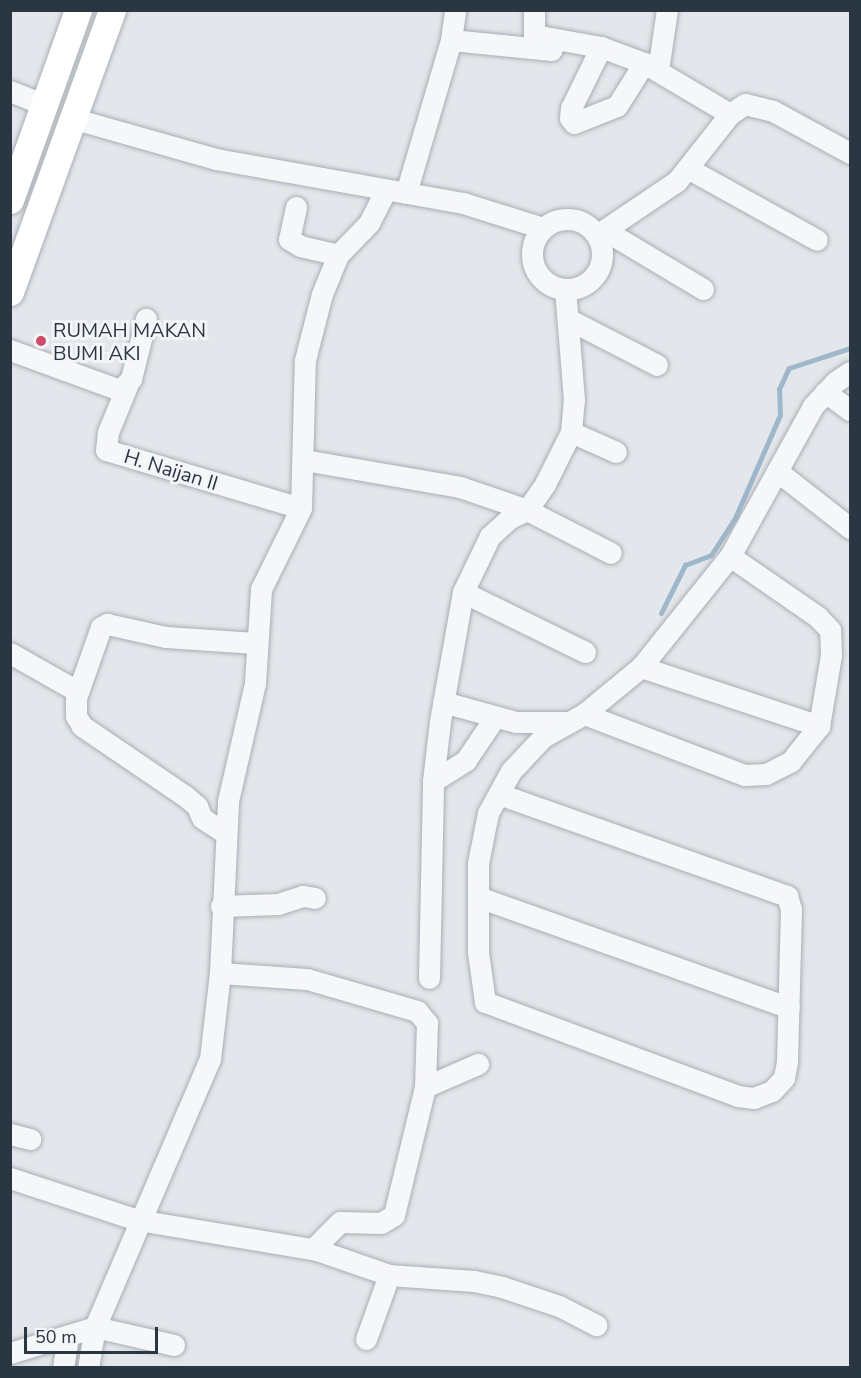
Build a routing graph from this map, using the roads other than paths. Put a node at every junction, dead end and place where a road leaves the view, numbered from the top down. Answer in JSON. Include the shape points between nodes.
{"nodes":[{"id":1,"x":78,"y":10,"type":"edge"},
{"id":2,"x":112,"y":10,"type":"edge"},
{"id":3,"x":455,"y":10,"type":"edge"},
{"id":4,"x":534,"y":10,"type":"edge"},
{"id":5,"x":667,"y":10,"type":"edge"},
{"id":6,"x":451,"y":40,"type":"junction"},
{"id":7,"x":601,"y":47,"type":"junction"},
{"id":8,"x":575,"y":54,"type":"dead end"},
{"id":9,"x":651,"y":66,"type":"junction"},
{"id":10,"x":10,"y":91,"type":"edge"},
{"id":11,"x":45,"y":105,"type":"junction"},
{"id":12,"x":730,"y":114,"type":"junction"},
{"id":13,"x":75,"y":119,"type":"junction"},
{"id":14,"x":850,"y":153,"type":"edge"},
{"id":15,"x":689,"y":169,"type":"junction"},
{"id":16,"x":396,"y":191,"type":"junction"},
{"id":17,"x":10,"y":200,"type":"edge"},
{"id":18,"x":296,"y":207,"type":"dead end"},
{"id":19,"x":543,"y":228,"type":"junction"},
{"id":20,"x":602,"y":233,"type":"junction"},
{"id":21,"x":816,"y":240,"type":"dead end"},
{"id":22,"x":338,"y":255,"type":"junction"},
{"id":23,"x":16,"y":259,"type":"edge"},
{"id":24,"x":703,"y":289,"type":"dead end"},
{"id":25,"x":565,"y":290,"type":"junction"},
{"id":26,"x":10,"y":292,"type":"edge"},
{"id":27,"x":146,"y":319,"type":"dead end"},
{"id":28,"x":568,"y":319,"type":"junction"},
{"id":29,"x":10,"y":350,"type":"edge"},
{"id":30,"x":657,"y":365,"type":"dead end"},
{"id":31,"x":850,"y":372,"type":"edge"},
{"id":32,"x":127,"y":386,"type":"junction"},
{"id":33,"x":825,"y":392,"type":"junction"},
{"id":34,"x":850,"y":410,"type":"edge"},
{"id":35,"x":571,"y":432,"type":"junction"},
{"id":36,"x":616,"y":453,"type":"dead end"},
{"id":37,"x":304,"y":459,"type":"junction"},
{"id":38,"x":777,"y":471,"type":"junction"},
{"id":39,"x":301,"y":508,"type":"junction"},
{"id":40,"x":527,"y":510,"type":"junction"},
{"id":41,"x":850,"y":528,"type":"edge"},
{"id":42,"x":611,"y":553,"type":"dead end"},
{"id":43,"x":730,"y":556,"type":"junction"},
{"id":44,"x":463,"y":592,"type":"junction"},
{"id":45,"x":255,"y":643,"type":"junction"},
{"id":46,"x":585,"y":652,"type":"dead end"},
{"id":47,"x":10,"y":653,"type":"edge"},
{"id":48,"x":641,"y":668,"type":"junction"},
{"id":49,"x":77,"y":691,"type":"junction"},
{"id":50,"x":443,"y":702,"type":"junction"},
{"id":51,"x":578,"y":718,"type":"junction"},
{"id":52,"x":506,"y":720,"type":"junction"},
{"id":53,"x":819,"y":726,"type":"junction"},
{"id":54,"x":434,"y":781,"type":"junction"},
{"id":55,"x":499,"y":794,"type":"junction"},
{"id":56,"x":225,"y":833,"type":"junction"},
{"id":57,"x":478,"y":897,"type":"junction"},
{"id":58,"x":315,"y":898,"type":"dead end"},
{"id":59,"x":221,"y":906,"type":"junction"},
{"id":60,"x":220,"y":973,"type":"junction"},
{"id":61,"x":429,"y":978,"type":"dead end"},
{"id":62,"x":789,"y":1008,"type":"junction"},
{"id":63,"x":477,"y":1064,"type":"dead end"},
{"id":64,"x":425,"y":1088,"type":"junction"},
{"id":65,"x":10,"y":1178,"type":"edge"},
{"id":66,"x":138,"y":1220,"type":"junction"},
{"id":67,"x":313,"y":1249,"type":"junction"},
{"id":68,"x":389,"y":1275,"type":"junction"},
{"id":69,"x":596,"y":1325,"type":"dead end"},
{"id":70,"x":95,"y":1327,"type":"junction"},
{"id":71,"x":68,"y":1335,"type":"junction"},
{"id":72,"x":366,"y":1339,"type":"dead end"},
{"id":73,"x":174,"y":1345,"type":"dead end"},
{"id":74,"x":10,"y":1353,"type":"edge"},
{"id":75,"x":63,"y":1368,"type":"edge"},
{"id":76,"x":88,"y":1368,"type":"edge"}],
"edges":[{"from":1,"to":11,"type":"main road"},
{"from":2,"to":13,"type":"main road"},
{"from":3,"to":6,"type":"street"},
{"from":4,"to":7,"type":"street","via":[[534,35]]},
{"from":5,"to":9,"type":"street"},
{"from":6,"to":8,"type":"street"},
{"from":6,"to":16,"type":"street"},
{"from":7,"to":9,"type":"street"},
{"from":7,"to":9,"type":"street","via":[[571,108],[574,123],[617,106]]},
{"from":9,"to":12,"type":"street"},
{"from":10,"to":11,"type":"street"},
{"from":11,"to":17,"type":"main road"},
{"from":12,"to":14,"type":"street","via":[[745,104],[758,106]]},
{"from":12,"to":15,"type":"street"},
{"from":13,"to":16,"type":"street","via":[[216,159]]},
{"from":13,"to":23,"type":"main road"},
{"from":15,"to":20,"type":"street"},
{"from":15,"to":21,"type":"street"},
{"from":16,"to":19,"type":"street","via":[[492,210]]},
{"from":16,"to":22,"type":"street"},
{"from":18,"to":22,"type":"street","via":[[289,239],[300,246]]},
{"from":19,"to":20,"type":"street","via":[[568,219]]},
{"from":19,"to":25,"type":"street","via":[[533,243],[532,262],[548,284]]},
{"from":20,"to":24,"type":"street"},
{"from":20,"to":25,"type":"street","via":[[602,260],[596,276],[582,286]]},
{"from":22,"to":37,"type":"street","via":[[322,294],[302,382]]},
{"from":23,"to":26,"type":"main road"},
{"from":25,"to":28,"type":"street"},
{"from":27,"to":32,"type":"street"},
{"from":28,"to":30,"type":"street"},
{"from":28,"to":35,"type":"street","via":[[574,400]]},
{"from":29,"to":32,"type":"street","via":[[112,389]]},
{"from":31,"to":33,"type":"street"},
{"from":32,"to":39,"type":"street","name":"H. Naijan II","via":[[108,432],[106,450]]},
{"from":33,"to":34,"type":"street"},
{"from":33,"to":38,"type":"street"},
{"from":35,"to":36,"type":"street"},
{"from":35,"to":40,"type":"street"},
{"from":37,"to":39,"type":"street"},
{"from":37,"to":40,"type":"street","via":[[460,487]]},
{"from":38,"to":41,"type":"street"},
{"from":38,"to":43,"type":"street"},
{"from":39,"to":45,"type":"street","via":[[261,589]]},
{"from":40,"to":42,"type":"street"},
{"from":40,"to":44,"type":"street","via":[[510,518],[490,536]]},
{"from":43,"to":48,"type":"street"},
{"from":43,"to":53,"type":"street","via":[[818,617],[830,630],[831,655]]},
{"from":44,"to":46,"type":"street"},
{"from":44,"to":50,"type":"street"},
{"from":45,"to":49,"type":"street","via":[[166,637],[107,624],[101,627]]},
{"from":45,"to":56,"type":"street","via":[[255,683],[236,757]]},
{"from":47,"to":49,"type":"street"},
{"from":48,"to":51,"type":"street"},
{"from":48,"to":53,"type":"street"},
{"from":49,"to":56,"type":"street","via":[[76,716],[82,726],[185,796],[197,806],[202,818]]},
{"from":50,"to":52,"type":"street"},
{"from":50,"to":54,"type":"street"},
{"from":51,"to":52,"type":"street","via":[[542,724]]},
{"from":51,"to":53,"type":"street","via":[[758,776],[791,761]]},
{"from":51,"to":55,"type":"street","via":[[543,737],[524,755]]},
{"from":52,"to":54,"type":"street","via":[[466,760]]},
{"from":54,"to":61,"type":"street"},
{"from":55,"to":57,"type":"street","via":[[482,835]]},
{"from":55,"to":62,"type":"street","via":[[788,896]]},
{"from":56,"to":59,"type":"street"},
{"from":57,"to":62,"type":"street"},
{"from":57,"to":62,"type":"street","via":[[479,976],[484,1002],[716,1088],[746,1098],[772,1091],[786,1071]]},
{"from":58,"to":59,"type":"street","via":[[303,896],[278,904]]},
{"from":59,"to":60,"type":"street"},
{"from":60,"to":64,"type":"street","via":[[297,977],[417,1011],[427,1023]]},
{"from":60,"to":66,"type":"street","via":[[210,1059],[198,1094]]},
{"from":63,"to":64,"type":"street"},
{"from":64,"to":67,"type":"street","via":[[393,1215],[381,1222],[340,1222]]},
{"from":65,"to":66,"type":"street"},
{"from":66,"to":67,"type":"street"},
{"from":66,"to":70,"type":"street"},
{"from":67,"to":68,"type":"street"},
{"from":68,"to":69,"type":"street","via":[[474,1281],[559,1306]]},
{"from":68,"to":72,"type":"street"},
{"from":70,"to":71,"type":"street"},
{"from":70,"to":73,"type":"street"},
{"from":70,"to":76,"type":"street"},
{"from":71,"to":74,"type":"street"},
{"from":71,"to":75,"type":"street"}]}
